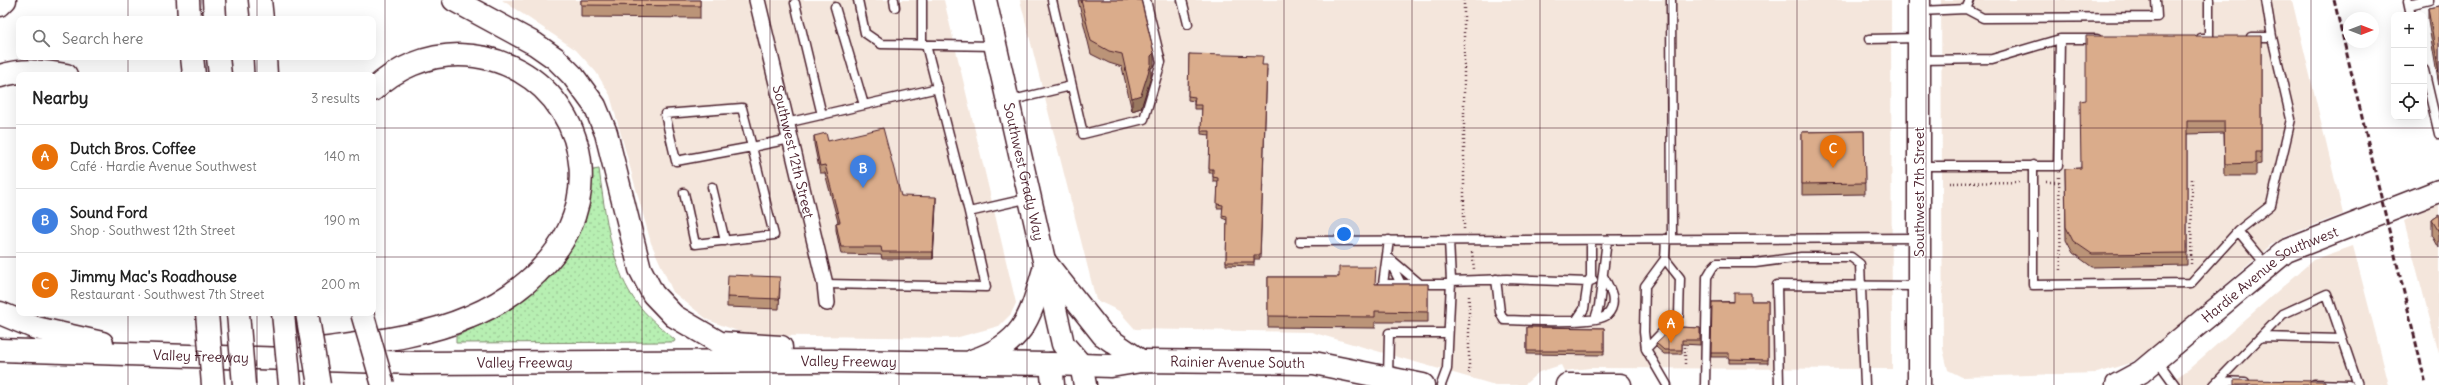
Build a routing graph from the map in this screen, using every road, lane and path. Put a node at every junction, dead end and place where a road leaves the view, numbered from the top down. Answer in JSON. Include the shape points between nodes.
{"nodes":[{"id":1,"x":5,"y":0,"type":"edge"},
{"id":2,"x":188,"y":0,"type":"edge"},
{"id":3,"x":214,"y":0,"type":"edge"},
{"id":4,"x":260,"y":0,"type":"edge"},
{"id":5,"x":454,"y":0,"type":"edge"},
{"id":6,"x":757,"y":0,"type":"edge"},
{"id":7,"x":858,"y":0,"type":"edge"},
{"id":8,"x":922,"y":0,"type":"edge"},
{"id":9,"x":985,"y":0,"type":"edge"},
{"id":10,"x":1052,"y":0,"type":"edge"},
{"id":11,"x":1146,"y":0,"type":"edge"},
{"id":12,"x":1182,"y":0,"type":"edge"},
{"id":13,"x":1464,"y":0,"type":"edge"},
{"id":14,"x":1671,"y":0,"type":"edge"},
{"id":15,"x":1970,"y":0,"type":"edge"},
{"id":16,"x":2156,"y":0,"type":"edge"},
{"id":17,"x":2209,"y":0,"type":"edge"},
{"id":18,"x":2266,"y":0,"type":"edge"},
{"id":19,"x":2429,"y":0,"type":"edge"},
{"id":20,"x":794,"y":3,"type":"dead end"},
{"id":21,"x":2408,"y":3,"type":"edge"},
{"id":22,"x":0,"y":5,"type":"edge"},
{"id":23,"x":1919,"y":6,"type":"edge"},
{"id":24,"x":835,"y":7,"type":"dead end"},
{"id":25,"x":1966,"y":9,"type":"junction"},
{"id":26,"x":190,"y":16,"type":"edge"},
{"id":27,"x":215,"y":16,"type":"edge"},
{"id":28,"x":262,"y":16,"type":"edge"},
{"id":29,"x":1188,"y":24,"type":"dead end"},
{"id":30,"x":2272,"y":37,"type":"junction"},
{"id":31,"x":1918,"y":38,"type":"junction"},
{"id":32,"x":2107,"y":38,"type":"edge"},
{"id":33,"x":2193,"y":38,"type":"edge"},
{"id":34,"x":2240,"y":38,"type":"edge"},
{"id":35,"x":1869,"y":39,"type":"dead end"},
{"id":36,"x":2060,"y":39,"type":"junction"},
{"id":37,"x":924,"y":45,"type":"junction"},
{"id":38,"x":995,"y":46,"type":"junction"},
{"id":39,"x":192,"y":60,"type":"edge"},
{"id":40,"x":218,"y":60,"type":"edge"},
{"id":41,"x":265,"y":60,"type":"edge"},
{"id":42,"x":1918,"y":60,"type":"junction"},
{"id":43,"x":42,"y":72,"type":"edge"},
{"id":44,"x":194,"y":72,"type":"edge"},
{"id":45,"x":220,"y":72,"type":"edge"},
{"id":46,"x":266,"y":72,"type":"edge"},
{"id":47,"x":0,"y":76,"type":"edge"},
{"id":48,"x":2427,"y":83,"type":"edge"},
{"id":49,"x":1071,"y":86,"type":"junction"},
{"id":50,"x":376,"y":87,"type":"edge"},
{"id":51,"x":938,"y":88,"type":"junction"},
{"id":52,"x":1008,"y":101,"type":"junction"},
{"id":53,"x":864,"y":105,"type":"junction"},
{"id":54,"x":822,"y":115,"type":"junction"},
{"id":55,"x":786,"y":123,"type":"junction"},
{"id":56,"x":2439,"y":134,"type":"edge"},
{"id":57,"x":790,"y":138,"type":"junction"},
{"id":58,"x":752,"y":147,"type":"junction"},
{"id":59,"x":2033,"y":165,"type":"junction"},
{"id":60,"x":1919,"y":166,"type":"junction"},
{"id":61,"x":2065,"y":174,"type":"edge"},
{"id":62,"x":2192,"y":177,"type":"dead end"},
{"id":63,"x":2018,"y":182,"type":"dead end"},
{"id":64,"x":2039,"y":182,"type":"dead end"},
{"id":65,"x":2059,"y":182,"type":"junction"},
{"id":66,"x":1950,"y":183,"type":"dead end"},
{"id":67,"x":712,"y":187,"type":"dead end"},
{"id":68,"x":2439,"y":191,"type":"edge"},
{"id":69,"x":684,"y":193,"type":"dead end"},
{"id":70,"x":1030,"y":197,"type":"junction"},
{"id":71,"x":969,"y":212,"type":"junction"},
{"id":72,"x":2238,"y":231,"type":"junction"},
{"id":73,"x":1919,"y":238,"type":"junction"},
{"id":74,"x":1669,"y":239,"type":"junction"},
{"id":75,"x":725,"y":240,"type":"junction"},
{"id":76,"x":1300,"y":240,"type":"dead end"},
{"id":77,"x":1389,"y":240,"type":"junction"},
{"id":78,"x":1449,"y":240,"type":"junction"},
{"id":79,"x":1464,"y":240,"type":"junction"},
{"id":80,"x":1591,"y":240,"type":"junction"},
{"id":81,"x":1607,"y":240,"type":"junction"},
{"id":82,"x":1387,"y":256,"type":"junction"},
{"id":83,"x":1666,"y":259,"type":"junction"},
{"id":84,"x":1046,"y":262,"type":"junction"},
{"id":85,"x":2266,"y":265,"type":"junction"},
{"id":86,"x":2067,"y":271,"type":"dead end"},
{"id":87,"x":1603,"y":276,"type":"junction"},
{"id":88,"x":1496,"y":279,"type":"junction"},
{"id":89,"x":1469,"y":280,"type":"junction"},
{"id":90,"x":1450,"y":282,"type":"junction"},
{"id":91,"x":1588,"y":282,"type":"junction"},
{"id":92,"x":2191,"y":283,"type":"junction"},
{"id":93,"x":825,"y":284,"type":"junction"},
{"id":94,"x":1401,"y":284,"type":"junction"},
{"id":95,"x":1420,"y":284,"type":"junction"},
{"id":96,"x":1863,"y":285,"type":"junction"},
{"id":97,"x":1919,"y":286,"type":"junction"},
{"id":98,"x":827,"y":303,"type":"dead end"},
{"id":99,"x":0,"y":313,"type":"edge"},
{"id":100,"x":207,"y":316,"type":"edge"},
{"id":101,"x":238,"y":316,"type":"edge"},
{"id":102,"x":283,"y":316,"type":"edge"},
{"id":103,"x":308,"y":316,"type":"edge"},
{"id":104,"x":363,"y":316,"type":"edge"},
{"id":105,"x":1595,"y":319,"type":"junction"},
{"id":106,"x":1576,"y":321,"type":"junction"},
{"id":107,"x":1448,"y":333,"type":"junction"},
{"id":108,"x":2261,"y":337,"type":"junction"},
{"id":109,"x":2341,"y":339,"type":"junction"},
{"id":110,"x":1063,"y":344,"type":"junction"},
{"id":111,"x":1646,"y":349,"type":"junction"},
{"id":112,"x":0,"y":350,"type":"edge"},
{"id":113,"x":148,"y":354,"type":"junction"},
{"id":114,"x":268,"y":357,"type":"junction"},
{"id":115,"x":2156,"y":359,"type":"junction"},
{"id":116,"x":832,"y":361,"type":"junction"},
{"id":117,"x":1141,"y":361,"type":"junction"},
{"id":118,"x":967,"y":362,"type":"junction"},
{"id":119,"x":1469,"y":374,"type":"dead end"},
{"id":120,"x":1052,"y":375,"type":"edge"},
{"id":121,"x":1083,"y":375,"type":"edge"},
{"id":122,"x":1388,"y":378,"type":"junction"},
{"id":123,"x":2258,"y":382,"type":"edge"},
{"id":124,"x":2217,"y":383,"type":"edge"},
{"id":125,"x":2304,"y":384,"type":"edge"},
{"id":126,"x":213,"y":385,"type":"edge"},
{"id":127,"x":244,"y":385,"type":"edge"},
{"id":128,"x":290,"y":385,"type":"edge"},
{"id":129,"x":319,"y":385,"type":"edge"},
{"id":130,"x":383,"y":385,"type":"edge"},
{"id":131,"x":1423,"y":385,"type":"edge"},
{"id":132,"x":1441,"y":385,"type":"edge"},
{"id":133,"x":1567,"y":385,"type":"edge"},
{"id":134,"x":1620,"y":385,"type":"edge"},
{"id":135,"x":1667,"y":385,"type":"edge"},
{"id":136,"x":1705,"y":385,"type":"edge"},
{"id":137,"x":1779,"y":385,"type":"edge"},
{"id":138,"x":1865,"y":385,"type":"edge"},
{"id":139,"x":1919,"y":385,"type":"edge"},
{"id":140,"x":2117,"y":385,"type":"edge"},
{"id":141,"x":2175,"y":385,"type":"edge"},
{"id":142,"x":2349,"y":385,"type":"edge"},
{"id":143,"x":2358,"y":385,"type":"edge"}],
"edges":[{"from":1,"to":22,"type":"main road"},
{"from":2,"to":26,"type":"main road"},
{"from":3,"to":27,"type":"main road"},
{"from":4,"to":28,"type":"main road"},
{"from":5,"to":116,"type":"main road","via":[[535,44],[555,58],[573,76],[594,106],[606,133],[640,269],[653,294],[674,316],[720,343],[788,347]]},
{"from":6,"to":55,"type":"street","name":"Southwest 12th Street"},
{"from":7,"to":37,"type":"lane","via":[[865,33],[881,44]]},
{"from":8,"to":37,"type":"lane"},
{"from":9,"to":38,"type":"main road","name":"Southwest Grady Way"},
{"from":10,"to":49,"type":"lane"},
{"from":11,"to":49,"type":"lane","via":[[1161,62],[1144,119],[1083,134]]},
{"from":12,"to":29,"type":"lane"},
{"from":13,"to":79,"type":"path"},
{"from":14,"to":74,"type":"lane"},
{"from":15,"to":25,"type":"lane"},
{"from":16,"to":25,"type":"lane","via":[[2156,17],[1983,18]]},
{"from":17,"to":33,"type":"lane","via":[[2213,38]]},
{"from":18,"to":30,"type":"lane"},
{"from":19,"to":21,"type":"lane"},
{"from":20,"to":54,"type":"lane"},
{"from":23,"to":25,"type":"lane"},
{"from":23,"to":31,"type":"main road","name":"Southwest 7th Street"},
{"from":24,"to":53,"type":"lane"},
{"from":30,"to":34,"type":"lane"},
{"from":30,"to":72,"type":"lane","via":[[2291,119],[2271,205]]},
{"from":31,"to":35,"type":"lane"},
{"from":31,"to":42,"type":"main road","name":"Southwest 7th Street"},
{"from":32,"to":36,"type":"lane"},
{"from":36,"to":42,"type":"lane","via":[[1992,59]]},
{"from":36,"to":59,"type":"lane","via":[[2058,166]]},
{"from":37,"to":38,"type":"lane"},
{"from":37,"to":51,"type":"lane"},
{"from":38,"to":52,"type":"main road","name":"Southwest Grady Way"},
{"from":39,"to":44,"type":"main road"},
{"from":40,"to":45,"type":"main road"},
{"from":41,"to":46,"type":"main road"},
{"from":42,"to":60,"type":"main road","name":"Southwest 7th Street"},
{"from":43,"to":47,"type":"main road","via":[[12,72]]},
{"from":48,"to":56,"type":"lane"},
{"from":49,"to":52,"type":"lane"},
{"from":50,"to":114,"type":"main road","via":[[386,78],[407,67],[448,55],[490,59],[511,66],[532,78],[548,92],[562,110],[572,127],[578,149],[581,173],[579,194],[569,230],[548,261],[537,272],[507,296],[468,318],[398,337]]},
{"from":51,"to":53,"type":"lane"},
{"from":51,"to":71,"type":"lane"},
{"from":52,"to":70,"type":"main road","name":"Southwest Grady Way"},
{"from":53,"to":54,"type":"lane"},
{"from":54,"to":55,"type":"lane"},
{"from":55,"to":57,"type":"street","name":"Southwest 12th Street"},
{"from":57,"to":58,"type":"lane"},
{"from":57,"to":93,"type":"street","name":"Southwest 12th Street"},
{"from":58,"to":58,"type":"lane","via":[[676,161],[665,114],[742,108]]},
{"from":58,"to":75,"type":"lane","via":[[774,235]]},
{"from":59,"to":60,"type":"lane"},
{"from":59,"to":92,"type":"lane","via":[[2033,285]]},
{"from":60,"to":73,"type":"main road","name":"Southwest 7th Street"},
{"from":61,"to":65,"type":"path","via":[[2059,174]]},
{"from":62,"to":92,"type":"path"},
{"from":63,"to":66,"type":"path"},
{"from":64,"to":65,"type":"path"},
{"from":65,"to":86,"type":"path","via":[[2059,271]]},
{"from":67,"to":75,"type":"lane"},
{"from":68,"to":85,"type":"main road","name":"Hardie Avenue Southwest","via":[[2286,251]]},
{"from":69,"to":75,"type":"lane","via":[[695,244]]},
{"from":70,"to":71,"type":"lane"},
{"from":70,"to":84,"type":"main road","name":"Southwest Grady Way"},
{"from":71,"to":93,"type":"lane","via":[[986,287]]},
{"from":72,"to":85,"type":"lane"},
{"from":72,"to":92,"type":"lane"},
{"from":73,"to":74,"type":"lane"},
{"from":73,"to":97,"type":"main road","name":"Southwest 7th Street"},
{"from":74,"to":81,"type":"lane"},
{"from":74,"to":83,"type":"lane"},
{"from":76,"to":77,"type":"lane"},
{"from":77,"to":78,"type":"lane"},
{"from":77,"to":82,"type":"lane"},
{"from":78,"to":79,"type":"lane"},
{"from":78,"to":90,"type":"lane"},
{"from":79,"to":80,"type":"lane"},
{"from":79,"to":89,"type":"path","via":[[1471,249],[1474,269]]},
{"from":80,"to":81,"type":"lane"},
{"from":80,"to":91,"type":"lane","via":[[1591,277]]},
{"from":81,"to":87,"type":"lane"},
{"from":82,"to":94,"type":"lane"},
{"from":82,"to":94,"type":"lane","via":[[1383,284]]},
{"from":82,"to":95,"type":"lane"},
{"from":83,"to":111,"type":"lane","via":[[1645,286]]},
{"from":83,"to":111,"type":"lane","via":[[1680,278],[1679,315]]},
{"from":84,"to":110,"type":"main road","name":"Southwest Grady Way"},
{"from":84,"to":117,"type":"main road","via":[[1103,335]]},
{"from":84,"to":118,"type":"main road","via":[[1035,301],[1024,326],[1009,343],[992,354]]},
{"from":85,"to":115,"type":"main road","name":"Hardie Avenue Southwest"},
{"from":87,"to":91,"type":"lane"},
{"from":87,"to":105,"type":"lane"},
{"from":87,"to":105,"type":"lane","via":[[1612,291],[1613,303],[1608,314],[1601,319]]},
{"from":88,"to":89,"type":"lane"},
{"from":88,"to":91,"type":"lane"},
{"from":88,"to":106,"type":"lane","via":[[1504,320]]},
{"from":89,"to":90,"type":"lane"},
{"from":89,"to":119,"type":"path"},
{"from":90,"to":95,"type":"lane"},
{"from":90,"to":107,"type":"lane"},
{"from":91,"to":106,"type":"lane","via":[[1584,309]]},
{"from":93,"to":98,"type":"street","name":"Southwest 12th Street"},
{"from":94,"to":95,"type":"lane"},
{"from":96,"to":97,"type":"lane"},
{"from":96,"to":136,"type":"lane","via":[[1860,264],[1852,257],[1801,257],[1754,263],[1717,263],[1707,277]]},
{"from":96,"to":137,"type":"lane","via":[[1777,285]]},
{"from":96,"to":138,"type":"lane"},
{"from":97,"to":139,"type":"main road","name":"Southwest 7th Street"},
{"from":99,"to":113,"type":"main road","via":[[36,328]]},
{"from":100,"to":126,"type":"main road","bridge":true},
{"from":101,"to":127,"type":"main road","bridge":true},
{"from":102,"to":128,"type":"main road","bridge":true},
{"from":103,"to":129,"type":"main road","bridge":true},
{"from":104,"to":130,"type":"main road","bridge":true},
{"from":105,"to":106,"type":"lane"},
{"from":107,"to":122,"type":"lane","via":[[1389,333]]},
{"from":107,"to":132,"type":"lane","via":[[1447,369]]},
{"from":108,"to":109,"type":"lane"},
{"from":108,"to":109,"type":"lane","via":[[2283,314],[2327,294]]},
{"from":108,"to":124,"type":"lane"},
{"from":109,"to":143,"type":"lane"},
{"from":110,"to":120,"type":"main road"},
{"from":110,"to":121,"type":"main road","name":"Southwest Grady Way"},
{"from":111,"to":135,"type":"lane"},
{"from":112,"to":113,"type":"main road","name":"Valley Freeway"},
{"from":113,"to":114,"type":"main road","name":"Valley Freeway"},
{"from":114,"to":116,"type":"main road","name":"Valley Freeway","via":[[416,363]]},
{"from":115,"to":140,"type":"main road","name":"Hardie Avenue Southwest","via":[[2141,372]]},
{"from":115,"to":141,"type":"lane"},
{"from":116,"to":118,"type":"main road","name":"Valley Freeway"},
{"from":117,"to":121,"type":"main road","name":"Rainier Avenue South","via":[[1111,366]]},
{"from":117,"to":122,"type":"main road","name":"Rainier Avenue South","via":[[1314,363]]},
{"from":118,"to":120,"type":"main road","name":"Valley Freeway"},
{"from":120,"to":121,"type":"main road","name":"Rainier Avenue South"},
{"from":122,"to":131,"type":"main road","name":"Rainier Avenue South"},
{"from":123,"to":124,"type":"lane"},
{"from":125,"to":142,"type":"lane"},
{"from":133,"to":134,"type":"main road"}]}
